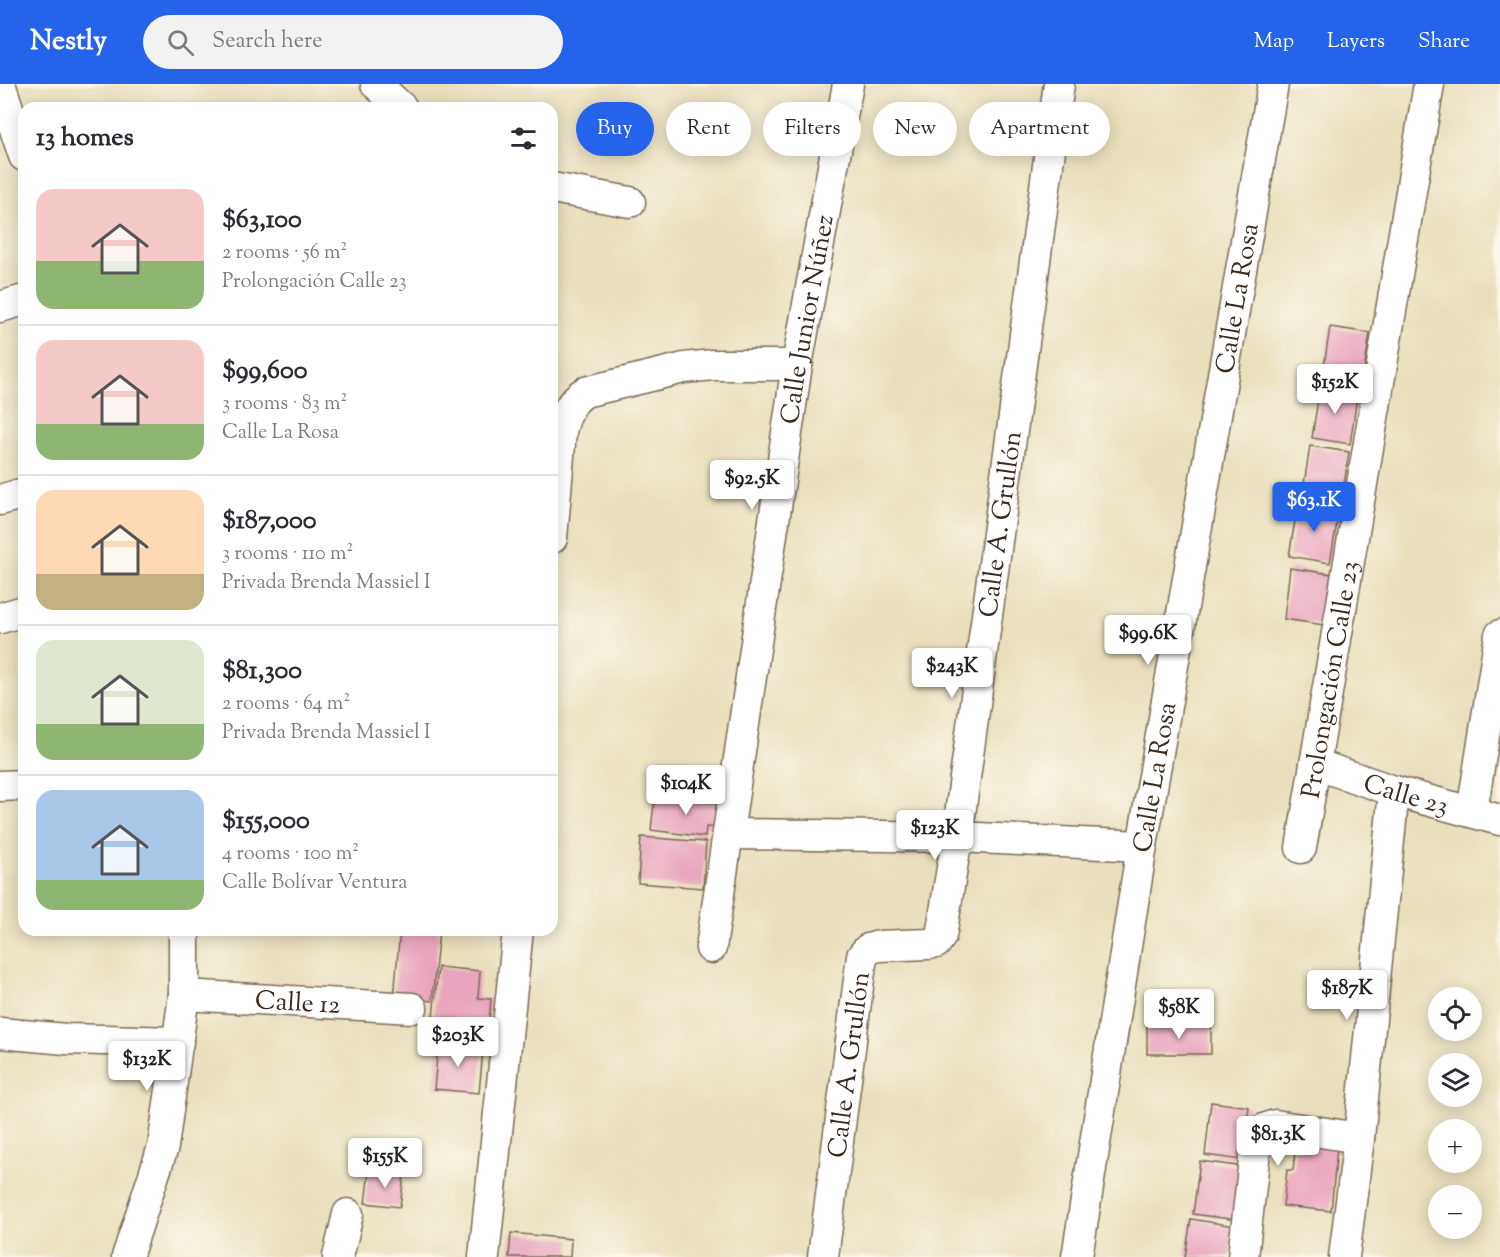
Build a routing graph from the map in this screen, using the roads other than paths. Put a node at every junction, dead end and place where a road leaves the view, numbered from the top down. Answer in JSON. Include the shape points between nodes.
{"nodes":[{"id":1,"x":0,"y":84,"type":"edge"},
{"id":2,"x":376,"y":84,"type":"edge"},
{"id":3,"x":848,"y":84,"type":"edge"},
{"id":4,"x":1059,"y":84,"type":"edge"},
{"id":5,"x":1273,"y":84,"type":"edge"},
{"id":6,"x":1429,"y":84,"type":"edge"},
{"id":7,"x":396,"y":102,"type":"edge"},
{"id":8,"x":18,"y":138,"type":"edge"},
{"id":9,"x":558,"y":189,"type":"edge"},
{"id":10,"x":630,"y":202,"type":"dead end"},
{"id":11,"x":18,"y":302,"type":"edge"},
{"id":12,"x":0,"y":307,"type":"edge"},
{"id":13,"x":797,"y":365,"type":"junction"},
{"id":14,"x":558,"y":467,"type":"edge"},
{"id":15,"x":18,"y":495,"type":"edge"},
{"id":16,"x":0,"y":500,"type":"edge"},
{"id":17,"x":18,"y":612,"type":"edge"},
{"id":18,"x":0,"y":618,"type":"edge"},
{"id":19,"x":1500,"y":635,"type":"edge"},
{"id":20,"x":1315,"y":764,"type":"junction"},
{"id":21,"x":18,"y":785,"type":"edge"},
{"id":22,"x":0,"y":786,"type":"edge"},
{"id":23,"x":1394,"y":791,"type":"junction"},
{"id":24,"x":1472,"y":812,"type":"junction"},
{"id":25,"x":1500,"y":820,"type":"edge"},
{"id":26,"x":728,"y":834,"type":"junction"},
{"id":27,"x":957,"y":837,"type":"junction"},
{"id":28,"x":1142,"y":846,"type":"junction"},
{"id":29,"x":1301,"y":848,"type":"dead end"},
{"id":30,"x":184,"y":936,"type":"edge"},
{"id":31,"x":517,"y":936,"type":"edge"},
{"id":32,"x":711,"y":948,"type":"dead end"},
{"id":33,"x":184,"y":994,"type":"junction"},
{"id":34,"x":412,"y":1008,"type":"dead end"},
{"id":35,"x":0,"y":1033,"type":"edge"},
{"id":36,"x":178,"y":1042,"type":"junction"},
{"id":37,"x":1359,"y":1138,"type":"junction"},
{"id":38,"x":348,"y":1214,"type":"dead end"},
{"id":39,"x":127,"y":1257,"type":"edge"},
{"id":40,"x":338,"y":1257,"type":"edge"},
{"id":41,"x":484,"y":1257,"type":"edge"},
{"id":42,"x":823,"y":1257,"type":"edge"},
{"id":43,"x":1077,"y":1257,"type":"edge"},
{"id":44,"x":1243,"y":1257,"type":"edge"},
{"id":45,"x":1344,"y":1257,"type":"edge"}],
"edges":[{"from":1,"to":8,"type":"street"},
{"from":2,"to":7,"type":"street"},
{"from":3,"to":13,"type":"street","name":"Calle Junior Núñez"},
{"from":4,"to":27,"type":"street","name":"Calle A. Grullón"},
{"from":5,"to":28,"type":"street","name":"Calle La Rosa"},
{"from":6,"to":20,"type":"street","name":"Prolongación Calle 23"},
{"from":9,"to":10,"type":"street"},
{"from":11,"to":12,"type":"street"},
{"from":13,"to":14,"type":"street","via":[[684,368],[585,392],[576,398],[564,418]]},
{"from":13,"to":26,"type":"street","name":"Calle Junior Núñez"},
{"from":15,"to":16,"type":"street"},
{"from":17,"to":18,"type":"street"},
{"from":19,"to":24,"type":"street"},
{"from":20,"to":23,"type":"street","name":"Calle 23"},
{"from":20,"to":29,"type":"street","name":"Prolongación Calle 23"},
{"from":21,"to":22,"type":"street"},
{"from":23,"to":24,"type":"street","name":"Calle 23"},
{"from":23,"to":37,"type":"street"},
{"from":24,"to":25,"type":"street","name":"Calle 23"},
{"from":26,"to":27,"type":"street"},
{"from":26,"to":32,"type":"street","name":"Calle Junior Núñez"},
{"from":27,"to":28,"type":"street"},
{"from":27,"to":42,"type":"street","name":"Calle A. Grullón","via":[[941,936],[936,943],[879,946],[862,956]]},
{"from":28,"to":43,"type":"street","name":"Calle La Rosa"},
{"from":30,"to":33,"type":"street"},
{"from":31,"to":41,"type":"street"},
{"from":33,"to":34,"type":"street","name":"Calle 12"},
{"from":33,"to":36,"type":"street"},
{"from":35,"to":36,"type":"street"},
{"from":36,"to":39,"type":"street","via":[[163,1148]]},
{"from":37,"to":44,"type":"street","via":[[1275,1125],[1264,1129],[1256,1142]]},
{"from":37,"to":45,"type":"street"},
{"from":38,"to":40,"type":"street"}]}
